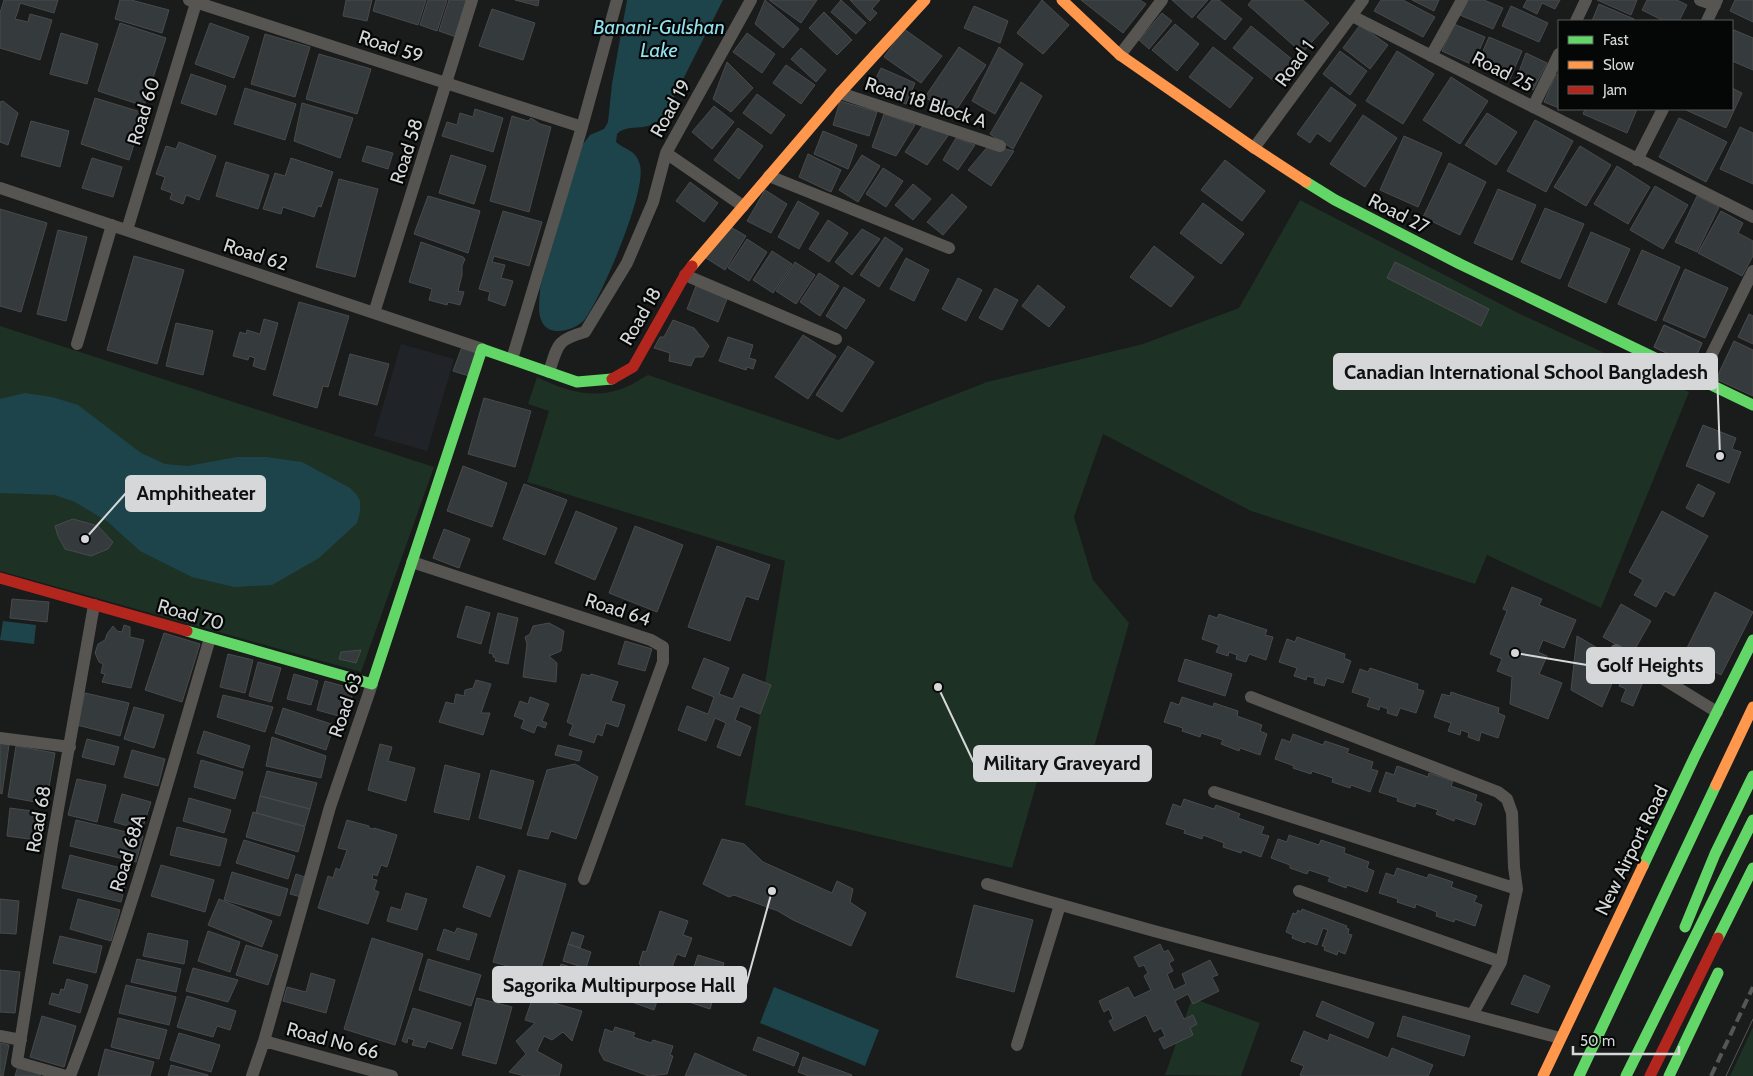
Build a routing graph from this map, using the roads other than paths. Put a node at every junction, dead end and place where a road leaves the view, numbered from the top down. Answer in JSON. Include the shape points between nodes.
{"nodes":[{"id":1,"x":472,"y":0,"type":"edge"},
{"id":2,"x":617,"y":0,"type":"edge"},
{"id":3,"x":751,"y":0,"type":"edge"},
{"id":4,"x":925,"y":0,"type":"edge"},
{"id":5,"x":1062,"y":0,"type":"edge"},
{"id":6,"x":1162,"y":0,"type":"edge"},
{"id":7,"x":1363,"y":0,"type":"edge"},
{"id":8,"x":1462,"y":0,"type":"edge"},
{"id":9,"x":1586,"y":0,"type":"edge"},
{"id":10,"x":1700,"y":0,"type":"edge"},
{"id":11,"x":192,"y":1,"type":"edge"},
{"id":12,"x":1716,"y":3,"type":"edge"},
{"id":13,"x":1352,"y":16,"type":"junction"},
{"id":14,"x":1576,"y":20,"type":"edge"},
{"id":15,"x":1708,"y":20,"type":"edge"},
{"id":16,"x":1120,"y":55,"type":"junction"},
{"id":17,"x":1431,"y":56,"type":"junction"},
{"id":18,"x":1558,"y":56,"type":"edge"},
{"id":19,"x":447,"y":84,"type":"junction"},
{"id":20,"x":840,"y":93,"type":"junction"},
{"id":21,"x":1533,"y":107,"type":"junction"},
{"id":22,"x":1662,"y":110,"type":"edge"},
{"id":23,"x":582,"y":127,"type":"junction"},
{"id":24,"x":1000,"y":146,"type":"dead end"},
{"id":25,"x":1254,"y":148,"type":"junction"},
{"id":26,"x":666,"y":153,"type":"junction"},
{"id":27,"x":1637,"y":160,"type":"junction"},
{"id":28,"x":769,"y":176,"type":"junction"},
{"id":29,"x":0,"y":188,"type":"edge"},
{"id":30,"x":743,"y":206,"type":"junction"},
{"id":31,"x":1753,"y":217,"type":"edge"},
{"id":32,"x":112,"y":226,"type":"junction"},
{"id":33,"x":127,"y":230,"type":"junction"},
{"id":34,"x":949,"y":248,"type":"dead end"},
{"id":35,"x":1753,"y":271,"type":"edge"},
{"id":36,"x":685,"y":275,"type":"junction"},
{"id":37,"x":374,"y":313,"type":"junction"},
{"id":38,"x":836,"y":339,"type":"dead end"},
{"id":39,"x":77,"y":344,"type":"dead end"},
{"id":40,"x":482,"y":349,"type":"junction"},
{"id":41,"x":506,"y":357,"type":"junction"},
{"id":42,"x":549,"y":372,"type":"junction"},
{"id":43,"x":1699,"y":380,"type":"junction"},
{"id":44,"x":1753,"y":405,"type":"edge"},
{"id":45,"x":412,"y":562,"type":"junction"},
{"id":46,"x":0,"y":578,"type":"edge"},
{"id":47,"x":94,"y":605,"type":"junction"},
{"id":48,"x":210,"y":638,"type":"junction"},
{"id":49,"x":1753,"y":640,"type":"edge"},
{"id":50,"x":1616,"y":650,"type":"dead end"},
{"id":51,"x":372,"y":684,"type":"junction"},
{"id":52,"x":1250,"y":697,"type":"dead end"},
{"id":53,"x":1753,"y":707,"type":"edge"},
{"id":54,"x":1717,"y":712,"type":"junction"},
{"id":55,"x":0,"y":738,"type":"edge"},
{"id":56,"x":70,"y":747,"type":"junction"},
{"id":57,"x":1753,"y":776,"type":"edge"},
{"id":58,"x":1214,"y":792,"type":"dead end"},
{"id":59,"x":1753,"y":820,"type":"edge"},
{"id":60,"x":1753,"y":868,"type":"edge"},
{"id":61,"x":584,"y":879,"type":"dead end"},
{"id":62,"x":987,"y":884,"type":"dead end"},
{"id":63,"x":1517,"y":889,"type":"junction"},
{"id":64,"x":1299,"y":891,"type":"dead end"},
{"id":65,"x":1060,"y":905,"type":"junction"},
{"id":66,"x":1724,"y":959,"type":"dead end"},
{"id":67,"x":1501,"y":962,"type":"junction"},
{"id":68,"x":1664,"y":997,"type":"junction"},
{"id":69,"x":1472,"y":1015,"type":"junction"},
{"id":70,"x":0,"y":1036,"type":"edge"},
{"id":71,"x":1560,"y":1038,"type":"junction"},
{"id":72,"x":21,"y":1040,"type":"junction"},
{"id":73,"x":264,"y":1041,"type":"junction"},
{"id":74,"x":1017,"y":1045,"type":"dead end"},
{"id":75,"x":68,"y":1076,"type":"edge"},
{"id":76,"x":252,"y":1076,"type":"edge"},
{"id":77,"x":392,"y":1076,"type":"edge"},
{"id":78,"x":1543,"y":1076,"type":"edge"},
{"id":79,"x":1578,"y":1076,"type":"edge"},
{"id":80,"x":1626,"y":1076,"type":"edge"},
{"id":81,"x":1650,"y":1076,"type":"edge"},
{"id":82,"x":1669,"y":1076,"type":"edge"}],
"edges":[{"from":1,"to":19,"type":"street","name":"Road 58"},
{"from":2,"to":23,"type":"street"},
{"from":3,"to":26,"type":"street","name":"Road 19"},
{"from":4,"to":20,"type":"main road","name":"Road 18"},
{"from":5,"to":16,"type":"main road","name":"Road 27"},
{"from":6,"to":16,"type":"street"},
{"from":7,"to":13,"type":"street","name":"Road 1"},
{"from":8,"to":17,"type":"street"},
{"from":9,"to":14,"type":"street"},
{"from":10,"to":12,"type":"street"},
{"from":11,"to":19,"type":"street","name":"Road 59"},
{"from":11,"to":33,"type":"street","name":"Road 60"},
{"from":12,"to":15,"type":"street"},
{"from":13,"to":17,"type":"street","name":"Road 25"},
{"from":13,"to":25,"type":"street","name":"Road 1"},
{"from":16,"to":25,"type":"main road","name":"Road 27"},
{"from":17,"to":21,"type":"street","name":"Road 25"},
{"from":18,"to":21,"type":"street"},
{"from":19,"to":23,"type":"street","name":"Road 59"},
{"from":19,"to":37,"type":"street","name":"Road 58"},
{"from":20,"to":24,"type":"street","name":"Road 18 Block A"},
{"from":20,"to":28,"type":"main road","name":"Road 18"},
{"from":21,"to":27,"type":"street","name":"Road 25"},
{"from":22,"to":27,"type":"street"},
{"from":23,"to":41,"type":"street"},
{"from":25,"to":43,"type":"main road","name":"Road 27","via":[[1335,200]]},
{"from":26,"to":30,"type":"street","name":"Road 19"},
{"from":26,"to":42,"type":"street","via":[[653,202],[627,262],[585,332],[564,339],[557,347]]},
{"from":27,"to":31,"type":"street","name":"Road 25"},
{"from":28,"to":30,"type":"main road","name":"Road 18"},
{"from":28,"to":34,"type":"street"},
{"from":29,"to":32,"type":"street","name":"Road 62"},
{"from":30,"to":36,"type":"main road","name":"Road 18"},
{"from":32,"to":33,"type":"street","name":"Road 62"},
{"from":32,"to":39,"type":"street"},
{"from":33,"to":37,"type":"street","name":"Road 62"},
{"from":35,"to":43,"type":"street"},
{"from":36,"to":38,"type":"street"},
{"from":36,"to":42,"type":"main road","name":"Road 18","via":[[633,366],[610,380],[577,382]]},
{"from":37,"to":40,"type":"street","name":"Road 62"},
{"from":40,"to":41,"type":"main road","name":"Road 62"},
{"from":40,"to":45,"type":"main road","name":"Road 63"},
{"from":41,"to":42,"type":"main road","name":"Road 18"},
{"from":43,"to":44,"type":"main road","name":"Road 27"},
{"from":45,"to":51,"type":"main road","name":"Road 63"},
{"from":45,"to":61,"type":"street","name":"Road 64","via":[[651,640],[663,647],[663,662]]},
{"from":46,"to":47,"type":"main road","name":"Road 70"},
{"from":47,"to":48,"type":"main road","name":"Road 70"},
{"from":47,"to":56,"type":"street","name":"Road 68"},
{"from":48,"to":51,"type":"main road","name":"Road 70"},
{"from":48,"to":75,"type":"street","name":"Road 68A","via":[[141,874],[93,1017]]},
{"from":49,"to":54,"type":"main road","name":"New Airport Road"},
{"from":50,"to":54,"type":"street"},
{"from":51,"to":73,"type":"street","name":"Road 63","via":[[330,808]]},
{"from":52,"to":63,"type":"street","via":[[1498,792],[1507,799],[1512,813]]},
{"from":53,"to":79,"type":"main road"},
{"from":54,"to":71,"type":"main road","name":"New Airport Road"},
{"from":55,"to":56,"type":"street"},
{"from":56,"to":72,"type":"street","name":"Road 68"},
{"from":57,"to":68,"type":"main road","via":[[1715,854],[1680,940]]},
{"from":58,"to":63,"type":"street"},
{"from":59,"to":68,"type":"main road"},
{"from":60,"to":81,"type":"main road"},
{"from":62,"to":65,"type":"street"},
{"from":63,"to":67,"type":"street"},
{"from":64,"to":67,"type":"street"},
{"from":65,"to":69,"type":"street"},
{"from":65,"to":74,"type":"street"},
{"from":66,"to":82,"type":"main road"},
{"from":67,"to":69,"type":"street"},
{"from":68,"to":80,"type":"main road"},
{"from":69,"to":71,"type":"street"},
{"from":70,"to":72,"type":"street"},
{"from":71,"to":78,"type":"main road","name":"New Airport Road"},
{"from":72,"to":75,"type":"street","name":"Road 68","via":[[17,1062]]},
{"from":73,"to":76,"type":"street","name":"Road 63"},
{"from":73,"to":77,"type":"street","name":"Road No 66"}]}
